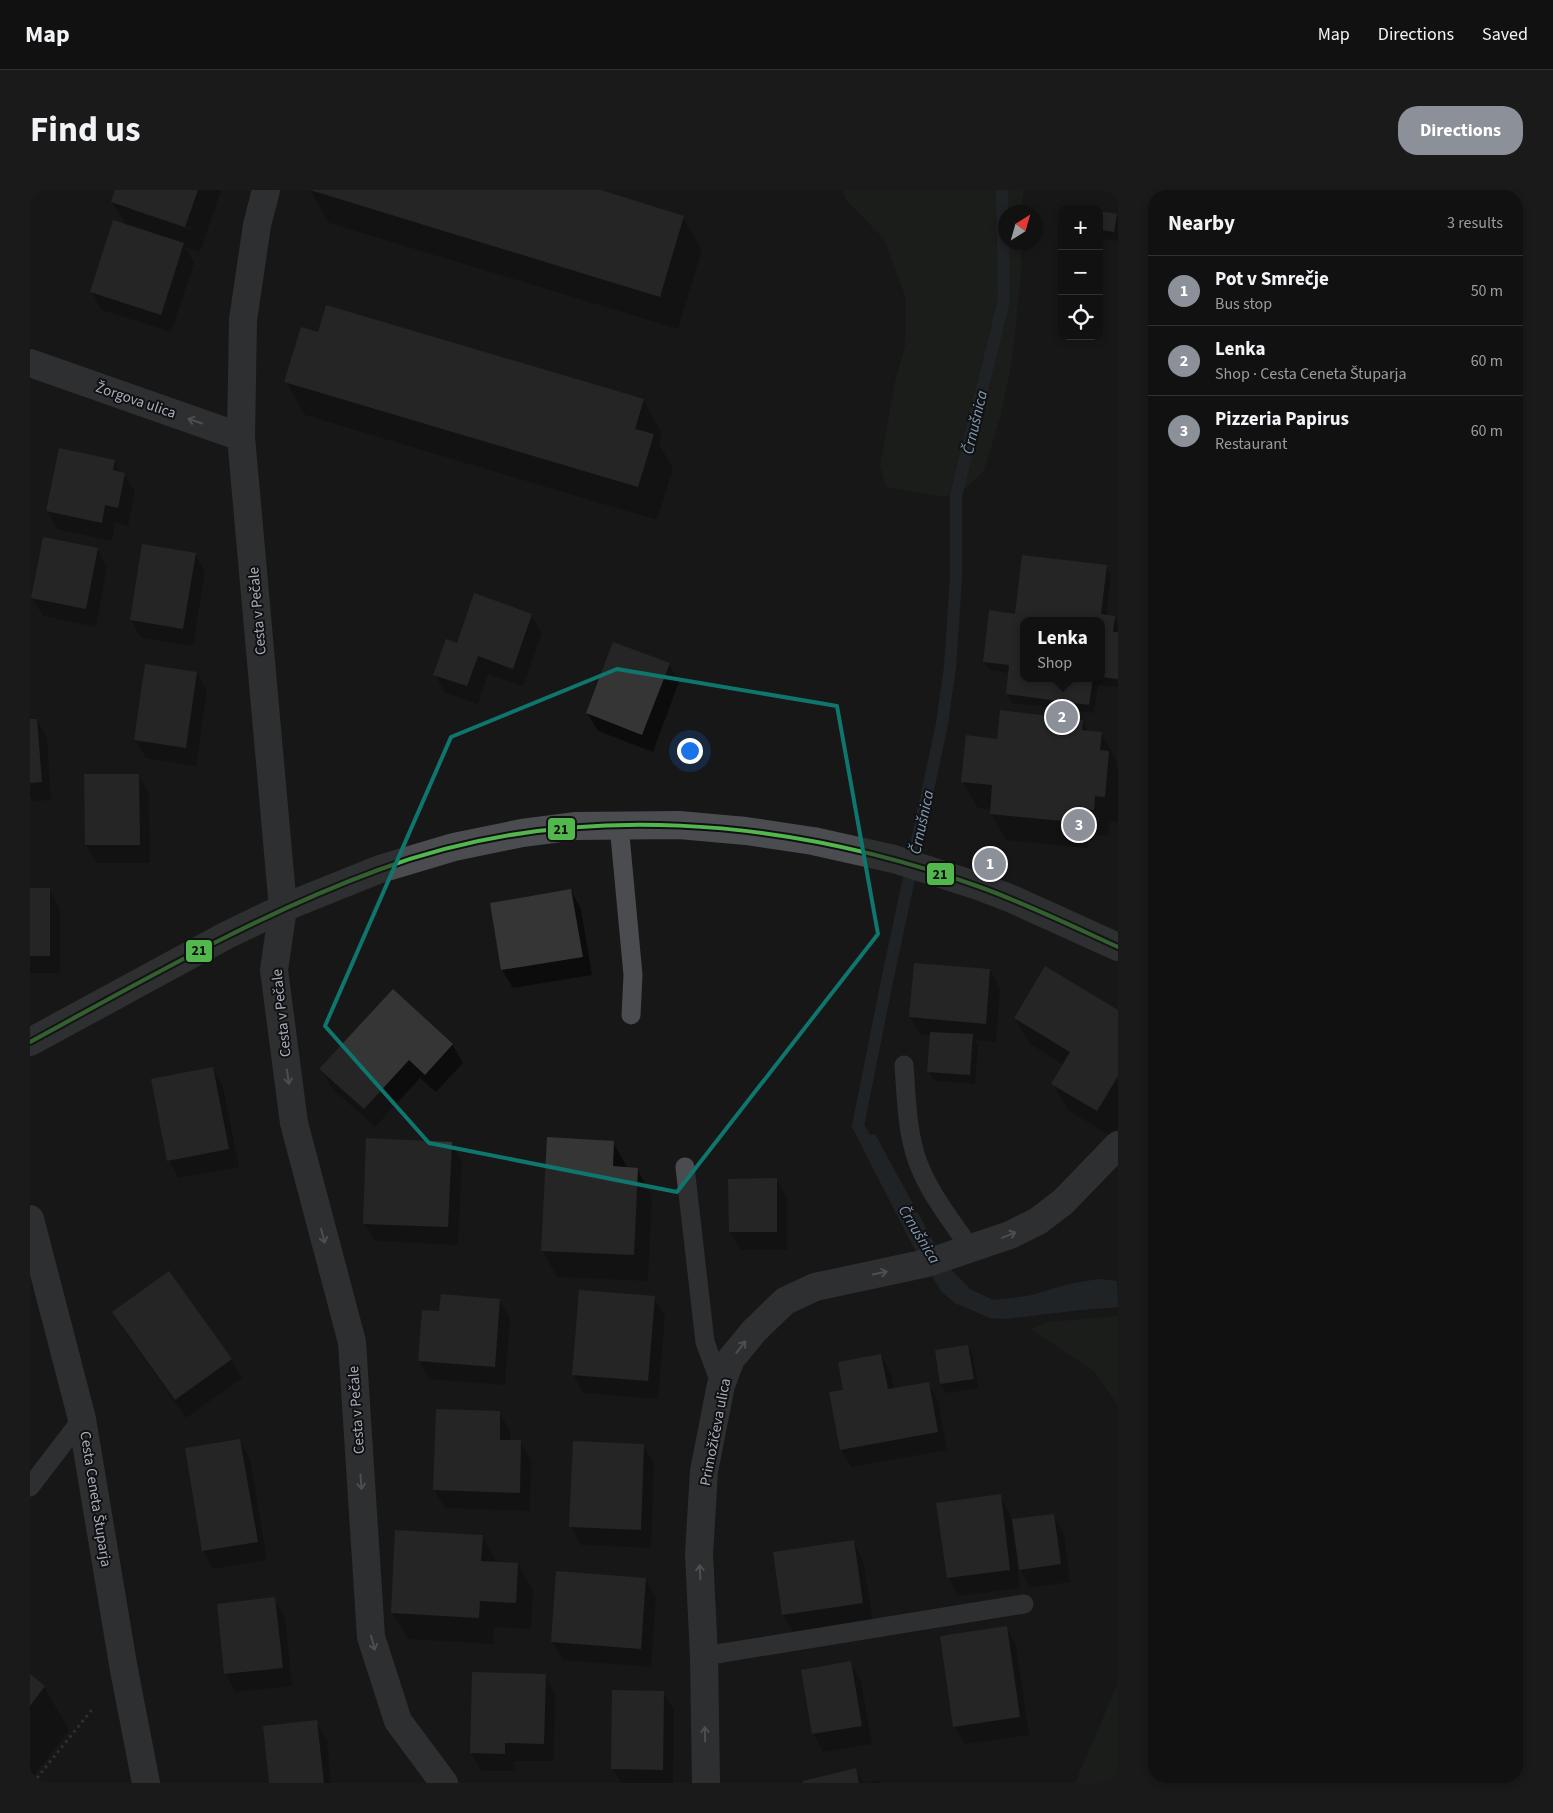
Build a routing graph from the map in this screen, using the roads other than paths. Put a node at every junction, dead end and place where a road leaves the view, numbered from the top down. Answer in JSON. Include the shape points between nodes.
{"nodes":[{"id":1,"x":266,"y":190,"type":"edge"},
{"id":2,"x":30,"y":363,"type":"edge"},
{"id":3,"x":241,"y":437,"type":"junction"},
{"id":4,"x":619,"y":825,"type":"junction"},
{"id":5,"x":283,"y":908,"type":"junction"},
{"id":6,"x":1118,"y":947,"type":"edge"},
{"id":7,"x":631,"y":1015,"type":"dead end"},
{"id":8,"x":30,"y":1042,"type":"edge"},
{"id":9,"x":904,"y":1065,"type":"dead end"},
{"id":10,"x":1118,"y":1145,"type":"edge"},
{"id":11,"x":685,"y":1167,"type":"dead end"},
{"id":12,"x":30,"y":1219,"type":"edge"},
{"id":13,"x":948,"y":1256,"type":"junction"},
{"id":14,"x":721,"y":1385,"type":"junction"},
{"id":15,"x":82,"y":1419,"type":"junction"},
{"id":16,"x":30,"y":1487,"type":"edge"},
{"id":17,"x":1024,"y":1604,"type":"dead end"},
{"id":18,"x":704,"y":1656,"type":"junction"},
{"id":19,"x":146,"y":1783,"type":"edge"},
{"id":20,"x":444,"y":1783,"type":"edge"},
{"id":21,"x":706,"y":1783,"type":"edge"}],
"edges":[{"from":1,"to":3,"type":"street","name":"Cesta v Pečale","via":[[257,225],[243,320]]},
{"from":3,"to":2,"type":"street","name":"Žorgova ulica","one_way":true},
{"from":3,"to":5,"type":"street","name":"Cesta v Pečale"},
{"from":4,"to":5,"type":"street","via":[[576,826],[522,833],[454,847],[380,868]]},
{"from":4,"to":6,"type":"street","via":[[746,830],[894,859],[1012,898]]},
{"from":4,"to":7,"type":"lane","via":[[633,976]]},
{"from":5,"to":8,"type":"street"},
{"from":5,"to":20,"type":"street","name":"Cesta v Pečale","one_way":true,"via":[[274,970],[294,1123],[352,1342],[371,1637],[398,1721]]},
{"from":9,"to":13,"type":"lane","via":[[910,1134],[930,1189]]},
{"from":13,"to":10,"type":"street","name":"Primožičeva ulica","one_way":true,"via":[[1010,1235],[1038,1221],[1063,1202]]},
{"from":11,"to":14,"type":"lane","via":[[705,1342]]},
{"from":12,"to":15,"type":"street","name":"Cesta Ceneta Štuparja"},
{"from":14,"to":13,"type":"street","name":"Primožičeva ulica","one_way":true,"via":[[731,1359],[785,1301],[815,1287]]},
{"from":18,"to":14,"type":"street","name":"Primožičeva ulica","one_way":true,"via":[[699,1554],[704,1471]]},
{"from":15,"to":16,"type":"lane"},
{"from":15,"to":19,"type":"street","name":"Cesta Ceneta Štuparja"},
{"from":17,"to":18,"type":"lane"},
{"from":21,"to":18,"type":"street","name":"Primožičeva ulica","one_way":true}]}
